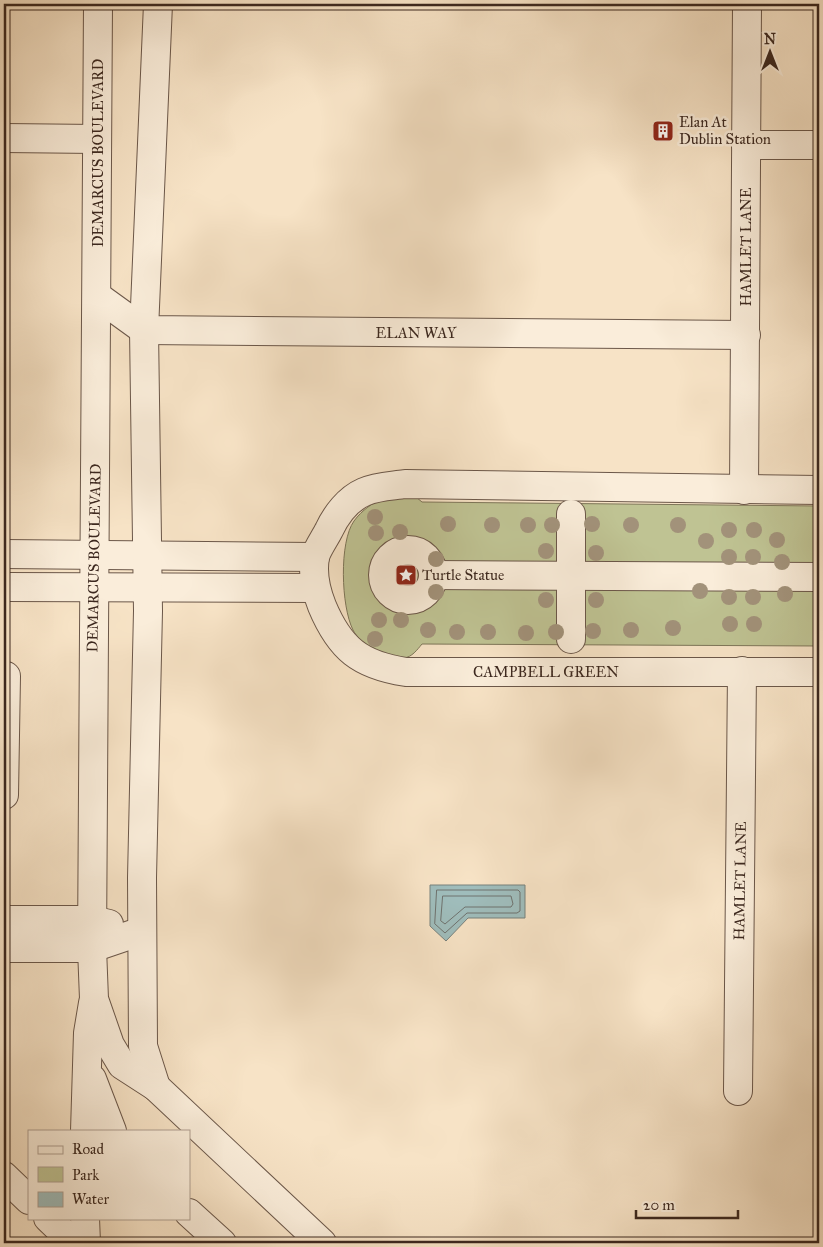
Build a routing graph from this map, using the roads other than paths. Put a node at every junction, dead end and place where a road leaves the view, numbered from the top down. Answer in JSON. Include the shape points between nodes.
{"nodes":[{"id":1,"x":98,"y":4,"type":"edge"},
{"id":2,"x":158,"y":4,"type":"edge"},
{"id":3,"x":747,"y":4,"type":"edge"},
{"id":4,"x":4,"y":138,"type":"edge"},
{"id":5,"x":97,"y":139,"type":"junction"},
{"id":6,"x":746,"y":146,"type":"junction"},
{"id":7,"x":819,"y":146,"type":"edge"},
{"id":8,"x":97,"y":296,"type":"junction"},
{"id":9,"x":144,"y":330,"type":"junction"},
{"id":10,"x":746,"y":336,"type":"junction"},
{"id":11,"x":744,"y":490,"type":"junction"},
{"id":12,"x":819,"y":490,"type":"edge"},
{"id":13,"x":571,"y":514,"type":"dead end"},
{"id":14,"x":4,"y":554,"type":"edge"},
{"id":15,"x":93,"y":556,"type":"junction"},
{"id":16,"x":147,"y":557,"type":"junction"},
{"id":17,"x":315,"y":557,"type":"junction"},
{"id":18,"x":433,"y":575,"type":"dead end"},
{"id":19,"x":571,"y":577,"type":"junction"},
{"id":20,"x":819,"y":578,"type":"edge"},
{"id":21,"x":4,"y":587,"type":"edge"},
{"id":22,"x":93,"y":588,"type":"junction"},
{"id":23,"x":147,"y":588,"type":"junction"},
{"id":24,"x":315,"y":588,"type":"junction"},
{"id":25,"x":571,"y":638,"type":"dead end"},
{"id":26,"x":742,"y":671,"type":"junction"},
{"id":27,"x":819,"y":672,"type":"edge"},
{"id":28,"x":4,"y":676,"type":"edge"},
{"id":29,"x":4,"y":795,"type":"edge"},
{"id":30,"x":4,"y":920,"type":"edge"},
{"id":31,"x":92,"y":920,"type":"junction"},
{"id":32,"x":142,"y":932,"type":"junction"},
{"id":33,"x":4,"y":948,"type":"edge"},
{"id":34,"x":92,"y":948,"type":"junction"},
{"id":35,"x":94,"y":999,"type":"junction"},
{"id":36,"x":86,"y":1064,"type":"junction"},
{"id":37,"x":156,"y":1087,"type":"junction"},
{"id":38,"x":738,"y":1091,"type":"dead end"},
{"id":39,"x":85,"y":1130,"type":"edge"},
{"id":40,"x":112,"y":1130,"type":"edge"},
{"id":41,"x":4,"y":1176,"type":"edge"},
{"id":42,"x":28,"y":1199,"type":"edge"},
{"id":43,"x":190,"y":1213,"type":"edge"},
{"id":44,"x":50,"y":1220,"type":"edge"},
{"id":45,"x":85,"y":1220,"type":"edge"},
{"id":46,"x":74,"y":1243,"type":"edge"},
{"id":47,"x":86,"y":1243,"type":"edge"},
{"id":48,"x":222,"y":1243,"type":"edge"},
{"id":49,"x":322,"y":1243,"type":"edge"}],
"edges":[{"from":1,"to":5,"type":"street","name":"DEMARCUS BOULEVARD"},
{"from":2,"to":9,"type":"street","name":"DEMARCUS BOULEVARD"},
{"from":3,"to":6,"type":"street","name":"HAMLET LANE"},
{"from":4,"to":5,"type":"street"},
{"from":5,"to":8,"type":"street","name":"DEMARCUS BOULEVARD"},
{"from":6,"to":7,"type":"street"},
{"from":6,"to":10,"type":"street","name":"HAMLET LANE"},
{"from":8,"to":9,"type":"street"},
{"from":8,"to":15,"type":"street","name":"DEMARCUS BOULEVARD"},
{"from":9,"to":10,"type":"street","name":"ELAN WAY"},
{"from":9,"to":16,"type":"street","name":"DEMARCUS BOULEVARD"},
{"from":10,"to":11,"type":"street","name":"HAMLET LANE"},
{"from":11,"to":12,"type":"street","name":"CAMPBELL GREEN"},
{"from":11,"to":17,"type":"street","name":"CAMPBELL GREEN","via":[[382,486],[364,492],[347,504],[334,520]]},
{"from":13,"to":19,"type":"street"},
{"from":14,"to":15,"type":"street"},
{"from":15,"to":16,"type":"street"},
{"from":15,"to":22,"type":"street","name":"DEMARCUS BOULEVARD"},
{"from":16,"to":17,"type":"street"},
{"from":16,"to":23,"type":"street","name":"DEMARCUS BOULEVARD"},
{"from":17,"to":24,"type":"street","name":"CAMPBELL GREEN"},
{"from":18,"to":19,"type":"street"},
{"from":19,"to":20,"type":"street"},
{"from":19,"to":25,"type":"street"},
{"from":21,"to":22,"type":"street"},
{"from":22,"to":23,"type":"street"},
{"from":22,"to":31,"type":"street","name":"DEMARCUS BOULEVARD"},
{"from":23,"to":24,"type":"street"},
{"from":23,"to":32,"type":"street","name":"DEMARCUS BOULEVARD"},
{"from":24,"to":26,"type":"street","name":"CAMPBELL GREEN","via":[[332,630],[347,648],[367,662],[386,669],[406,672]]},
{"from":26,"to":27,"type":"street","name":"CAMPBELL GREEN"},
{"from":26,"to":38,"type":"street","name":"HAMLET LANE"},
{"from":28,"to":29,"type":"street"},
{"from":30,"to":31,"type":"street"},
{"from":31,"to":32,"type":"street"},
{"from":31,"to":34,"type":"street","name":"DEMARCUS BOULEVARD"},
{"from":32,"to":34,"type":"street"},
{"from":32,"to":37,"type":"street","name":"DEMARCUS BOULEVARD","via":[[143,1046]]},
{"from":33,"to":34,"type":"street"},
{"from":34,"to":35,"type":"street","name":"DEMARCUS BOULEVARD"},
{"from":35,"to":36,"type":"street"},
{"from":35,"to":37,"type":"street","name":"DEMARCUS BOULEVARD","via":[[110,1044],[122,1066]]},
{"from":36,"to":39,"type":"street"},
{"from":36,"to":40,"type":"street"},
{"from":37,"to":49,"type":"street","name":"DEMARCUS BOULEVARD"},
{"from":41,"to":42,"type":"street"},
{"from":43,"to":48,"type":"street"},
{"from":44,"to":46,"type":"street"},
{"from":45,"to":47,"type":"street"}]}
